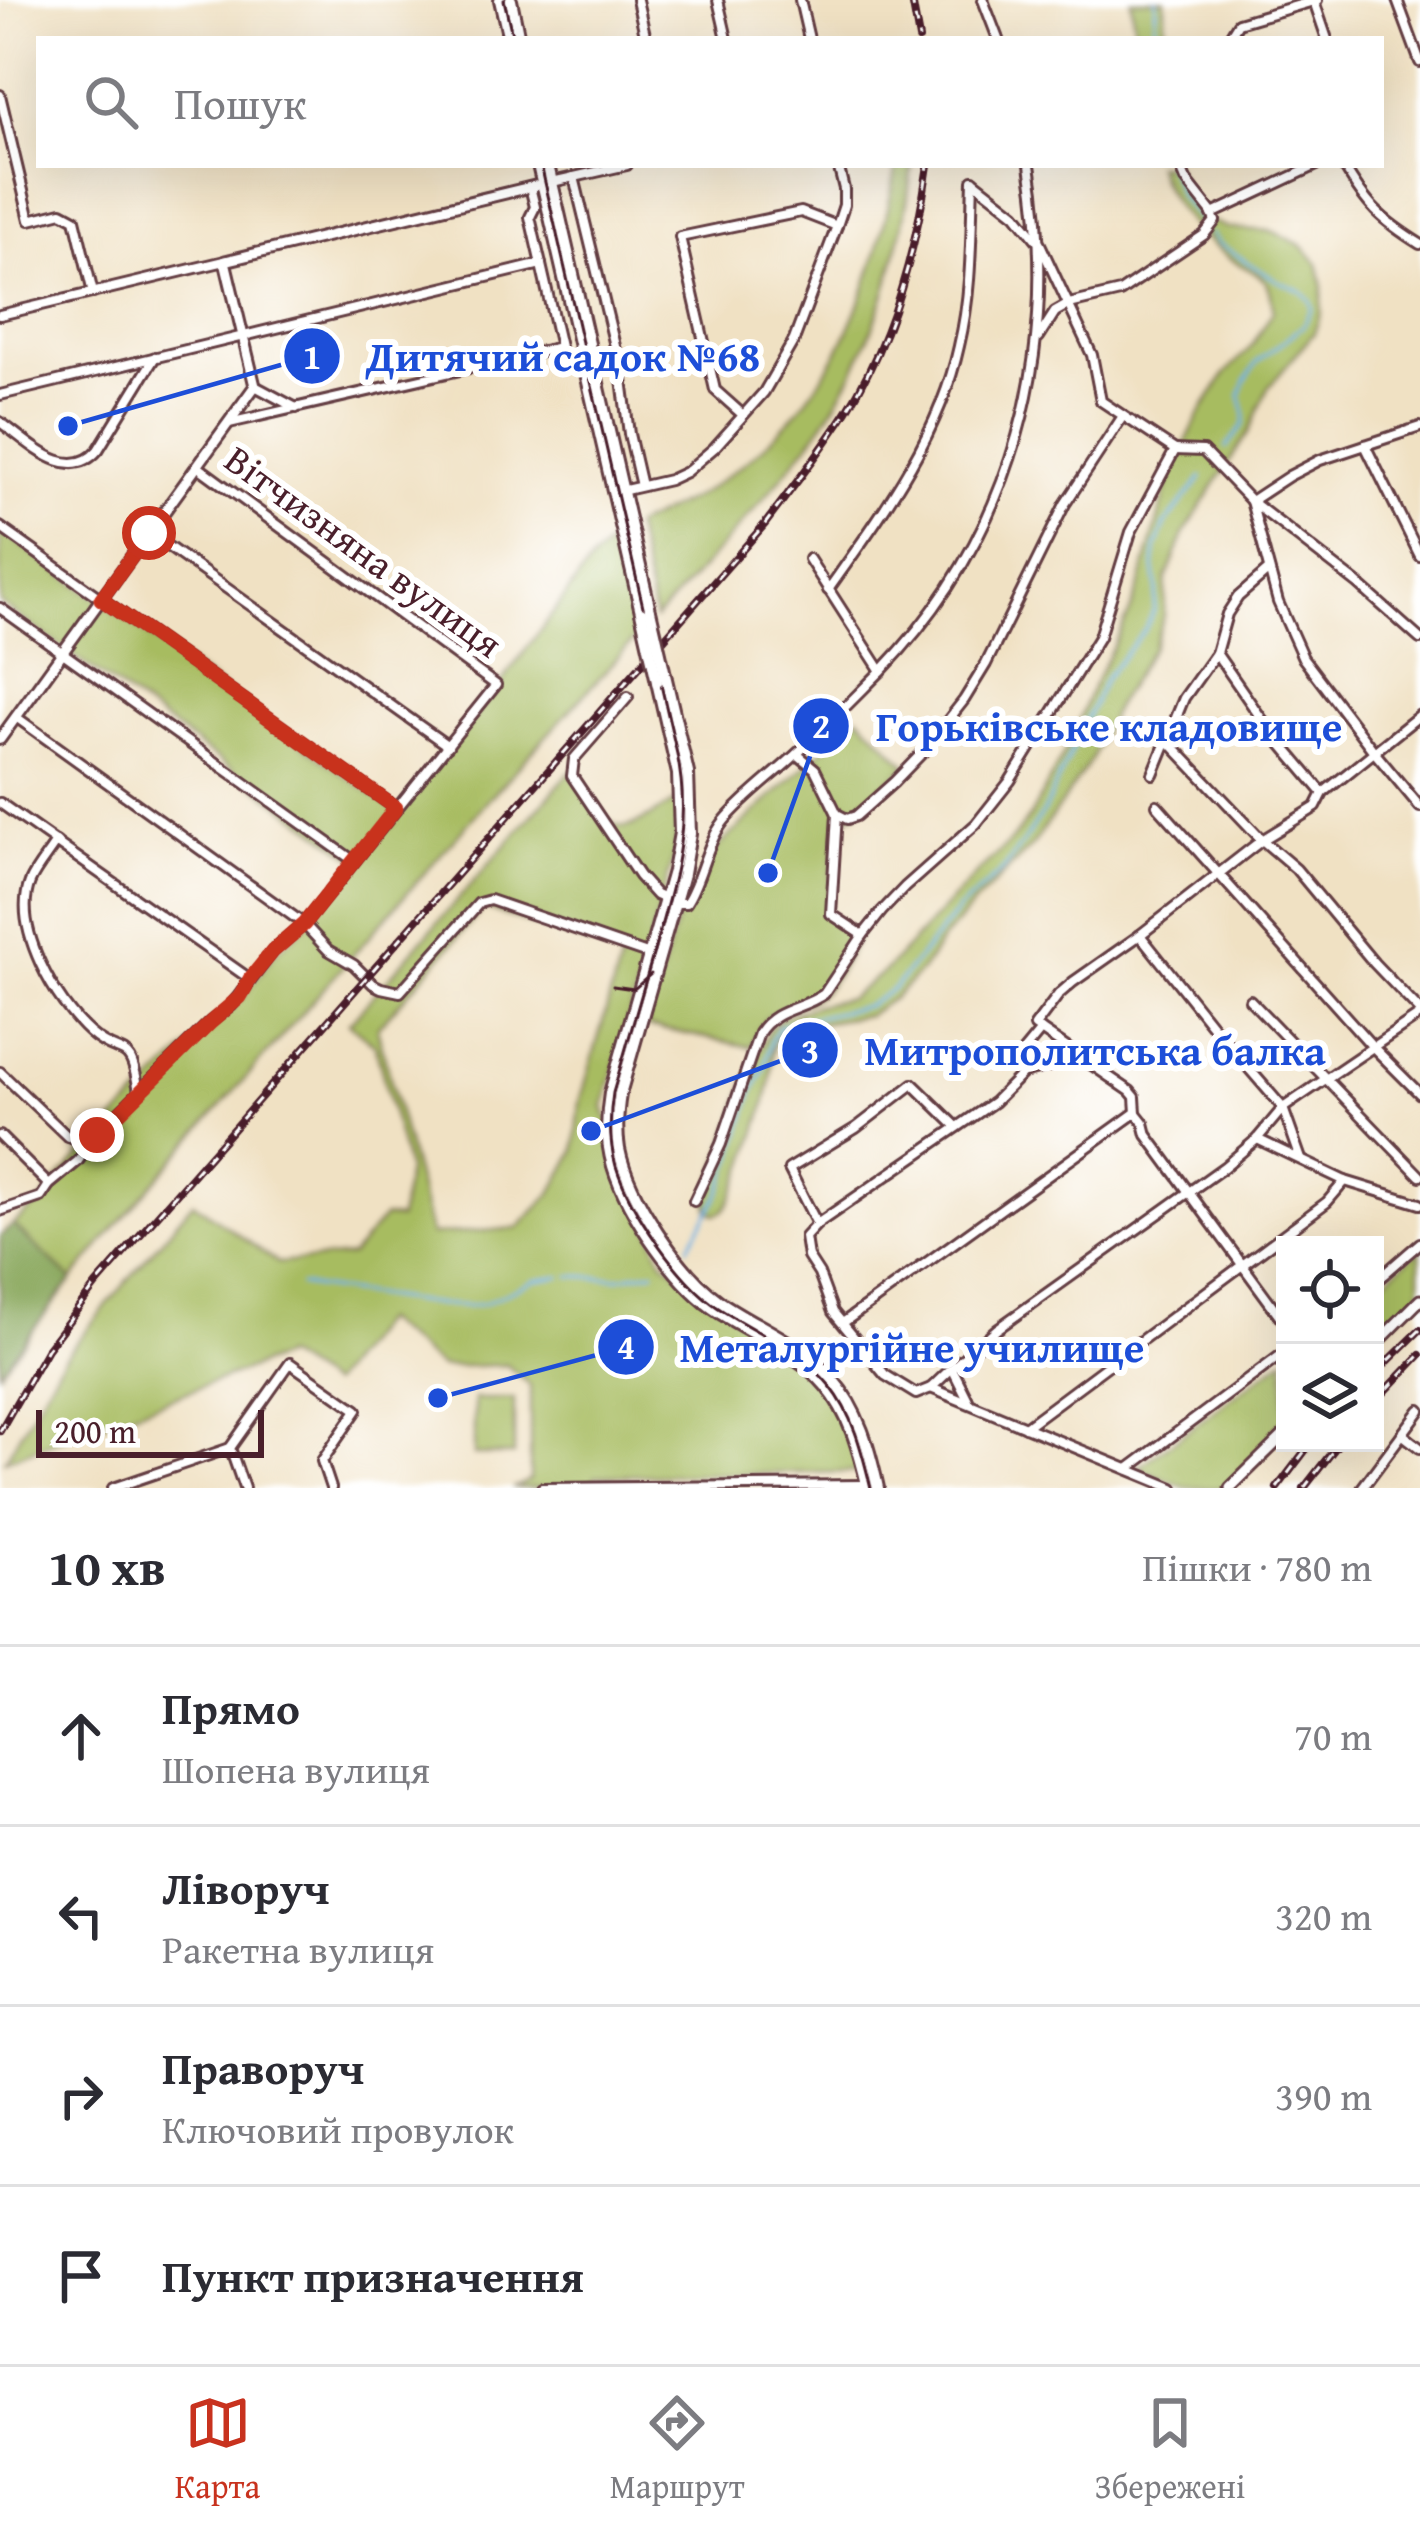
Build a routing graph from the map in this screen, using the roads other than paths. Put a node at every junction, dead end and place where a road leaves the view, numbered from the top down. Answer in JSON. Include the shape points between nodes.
{"nodes":[{"id":1,"x":500,"y":0,"type":"edge"},
{"id":2,"x":511,"y":0,"type":"edge"},
{"id":3,"x":637,"y":0,"type":"edge"},
{"id":4,"x":718,"y":0,"type":"edge"},
{"id":5,"x":800,"y":0,"type":"edge"},
{"id":6,"x":982,"y":0,"type":"edge"},
{"id":7,"x":1397,"y":0,"type":"edge"},
{"id":8,"x":1316,"y":1,"type":"edge"},
{"id":9,"x":508,"y":36,"type":"edge"},
{"id":10,"x":519,"y":36,"type":"edge"},
{"id":11,"x":645,"y":36,"type":"edge"},
{"id":12,"x":726,"y":36,"type":"edge"},
{"id":13,"x":808,"y":36,"type":"edge"},
{"id":14,"x":997,"y":36,"type":"edge"},
{"id":15,"x":1230,"y":36,"type":"edge"},
{"id":16,"x":1326,"y":36,"type":"edge"},
{"id":17,"x":1420,"y":62,"type":"edge"},
{"id":18,"x":0,"y":95,"type":"edge"},
{"id":19,"x":539,"y":168,"type":"edge"},
{"id":20,"x":547,"y":168,"type":"edge"},
{"id":21,"x":614,"y":168,"type":"edge"},
{"id":22,"x":839,"y":168,"type":"edge"},
{"id":23,"x":1030,"y":168,"type":"edge"},
{"id":24,"x":1181,"y":168,"type":"edge"},
{"id":25,"x":1311,"y":168,"type":"edge"},
{"id":26,"x":1345,"y":168,"type":"edge"},
{"id":27,"x":574,"y":177,"type":"junction"},
{"id":28,"x":542,"y":184,"type":"junction"},
{"id":29,"x":1212,"y":214,"type":"junction"},
{"id":30,"x":837,"y":226,"type":"junction"},
{"id":31,"x":1040,"y":244,"type":"junction"},
{"id":32,"x":1420,"y":244,"type":"edge"},
{"id":33,"x":225,"y":261,"type":"junction"},
{"id":34,"x":541,"y":264,"type":"junction"},
{"id":35,"x":93,"y":293,"type":"junction"},
{"id":36,"x":1069,"y":304,"type":"junction"},
{"id":37,"x":0,"y":315,"type":"edge"},
{"id":38,"x":243,"y":336,"type":"junction"},
{"id":39,"x":1037,"y":339,"type":"junction"},
{"id":40,"x":155,"y":357,"type":"junction"},
{"id":41,"x":255,"y":386,"type":"junction"},
{"id":42,"x":0,"y":395,"type":"edge"},
{"id":43,"x":296,"y":408,"type":"junction"},
{"id":44,"x":743,"y":415,"type":"junction"},
{"id":45,"x":1123,"y":416,"type":"junction"},
{"id":46,"x":0,"y":422,"type":"edge"},
{"id":47,"x":227,"y":424,"type":"junction"},
{"id":48,"x":1420,"y":427,"type":"edge"},
{"id":49,"x":1365,"y":445,"type":"junction"},
{"id":50,"x":1174,"y":450,"type":"junction"},
{"id":51,"x":197,"y":466,"type":"junction"},
{"id":52,"x":641,"y":486,"type":"junction"},
{"id":53,"x":618,"y":491,"type":"junction"},
{"id":54,"x":1251,"y":502,"type":"junction"},
{"id":55,"x":0,"y":527,"type":"edge"},
{"id":56,"x":149,"y":533,"type":"junction"},
{"id":57,"x":1420,"y":556,"type":"edge"},
{"id":58,"x":808,"y":559,"type":"dead end"},
{"id":59,"x":1269,"y":570,"type":"junction"},
{"id":60,"x":828,"y":590,"type":"junction"},
{"id":61,"x":101,"y":599,"type":"junction"},
{"id":62,"x":0,"y":608,"type":"edge"},
{"id":63,"x":1420,"y":639,"type":"edge"},
{"id":64,"x":62,"y":652,"type":"junction"},
{"id":65,"x":1216,"y":653,"type":"junction"},
{"id":66,"x":880,"y":671,"type":"junction"},
{"id":67,"x":628,"y":697,"type":"dead end"},
{"id":68,"x":1420,"y":715,"type":"edge"},
{"id":69,"x":16,"y":716,"type":"junction"},
{"id":70,"x":1411,"y":723,"type":"junction"},
{"id":71,"x":1420,"y":733,"type":"edge"},
{"id":72,"x":0,"y":739,"type":"edge"},
{"id":73,"x":1166,"y":739,"type":"junction"},
{"id":74,"x":448,"y":746,"type":"junction"},
{"id":75,"x":1375,"y":753,"type":"junction"},
{"id":76,"x":797,"y":754,"type":"junction"},
{"id":77,"x":1153,"y":774,"type":"dead end"},
{"id":78,"x":1323,"y":793,"type":"junction"},
{"id":79,"x":0,"y":803,"type":"edge"},
{"id":80,"x":1157,"y":805,"type":"dead end"},
{"id":81,"x":1420,"y":807,"type":"edge"},
{"id":82,"x":396,"y":808,"type":"junction"},
{"id":83,"x":837,"y":814,"type":"junction"},
{"id":84,"x":1262,"y":840,"type":"junction"},
{"id":85,"x":56,"y":842,"type":"junction"},
{"id":86,"x":354,"y":861,"type":"junction"},
{"id":87,"x":1216,"y":874,"type":"junction"},
{"id":88,"x":670,"y":902,"type":"junction"},
{"id":89,"x":304,"y":924,"type":"junction"},
{"id":90,"x":863,"y":935,"type":"junction"},
{"id":91,"x":1140,"y":935,"type":"junction"},
{"id":92,"x":654,"y":957,"type":"junction"},
{"id":93,"x":250,"y":979,"type":"junction"},
{"id":94,"x":1250,"y":1000,"type":"dead end"},
{"id":95,"x":1420,"y":1013,"type":"edge"},
{"id":96,"x":1041,"y":1030,"type":"junction"},
{"id":97,"x":1373,"y":1047,"type":"junction"},
{"id":98,"x":1074,"y":1054,"type":"junction"},
{"id":99,"x":0,"y":1072,"type":"edge"},
{"id":100,"x":1023,"y":1073,"type":"junction"},
{"id":101,"x":1326,"y":1079,"type":"junction"},
{"id":102,"x":139,"y":1092,"type":"junction"},
{"id":103,"x":1420,"y":1094,"type":"edge"},
{"id":104,"x":1283,"y":1108,"type":"junction"},
{"id":105,"x":1136,"y":1113,"type":"junction"},
{"id":106,"x":958,"y":1127,"type":"junction"},
{"id":107,"x":97,"y":1135,"type":"junction"},
{"id":108,"x":0,"y":1136,"type":"edge"},
{"id":109,"x":1257,"y":1139,"type":"junction"},
{"id":110,"x":1301,"y":1159,"type":"junction"},
{"id":111,"x":1420,"y":1176,"type":"edge"},
{"id":112,"x":1345,"y":1181,"type":"junction"},
{"id":113,"x":49,"y":1185,"type":"junction"},
{"id":114,"x":1189,"y":1192,"type":"junction"},
{"id":115,"x":694,"y":1202,"type":"dead end"},
{"id":116,"x":1420,"y":1204,"type":"edge"},
{"id":117,"x":0,"y":1211,"type":"edge"},
{"id":118,"x":817,"y":1224,"type":"junction"},
{"id":119,"x":1420,"y":1243,"type":"edge"},
{"id":120,"x":1243,"y":1265,"type":"junction"},
{"id":121,"x":1384,"y":1274,"type":"edge"},
{"id":122,"x":1420,"y":1300,"type":"edge"},
{"id":123,"x":1276,"y":1311,"type":"edge"},
{"id":124,"x":844,"y":1322,"type":"junction"},
{"id":125,"x":1376,"y":1344,"type":"edge"},
{"id":126,"x":1276,"y":1359,"type":"edge"},
{"id":127,"x":952,"y":1368,"type":"junction"},
{"id":128,"x":932,"y":1388,"type":"junction"},
{"id":129,"x":970,"y":1403,"type":"junction"},
{"id":130,"x":1420,"y":1410,"type":"edge"},
{"id":131,"x":1025,"y":1427,"type":"junction"},
{"id":132,"x":1402,"y":1434,"type":"junction"},
{"id":133,"x":1276,"y":1443,"type":"edge"},
{"id":134,"x":230,"y":1448,"type":"junction"},
{"id":135,"x":1420,"y":1448,"type":"edge"},
{"id":136,"x":1128,"y":1469,"type":"junction"},
{"id":137,"x":149,"y":1475,"type":"junction"},
{"id":138,"x":778,"y":1486,"type":"edge"},
{"id":139,"x":634,"y":1487,"type":"edge"},
{"id":140,"x":687,"y":1487,"type":"edge"},
{"id":141,"x":874,"y":1487,"type":"edge"},
{"id":142,"x":113,"y":1488,"type":"edge"},
{"id":143,"x":153,"y":1488,"type":"edge"},
{"id":144,"x":244,"y":1488,"type":"edge"},
{"id":145,"x":331,"y":1488,"type":"edge"},
{"id":146,"x":542,"y":1488,"type":"edge"},
{"id":147,"x":1174,"y":1488,"type":"edge"},
{"id":148,"x":1230,"y":1488,"type":"edge"},
{"id":149,"x":1362,"y":1488,"type":"edge"}],
"edges":[{"from":1,"to":9,"type":"main road"},
{"from":2,"to":10,"type":"main road"},
{"from":3,"to":11,"type":"street"},
{"from":4,"to":12,"type":"street"},
{"from":5,"to":13,"type":"street"},
{"from":6,"to":14,"type":"street"},
{"from":7,"to":17,"type":"street"},
{"from":8,"to":15,"type":"street","via":[[1238,23]]},
{"from":8,"to":16,"type":"street"},
{"from":18,"to":35,"type":"street","via":[[31,220],[62,212],[74,219]]},
{"from":19,"to":28,"type":"main road"},
{"from":20,"to":28,"type":"main road"},
{"from":21,"to":27,"type":"street"},
{"from":22,"to":30,"type":"street","via":[[844,205]]},
{"from":23,"to":31,"type":"street"},
{"from":24,"to":29,"type":"street"},
{"from":25,"to":29,"type":"street"},
{"from":26,"to":32,"type":"street","via":[[1372,209]]},
{"from":27,"to":28,"type":"street"},
{"from":27,"to":52,"type":"street"},
{"from":28,"to":33,"type":"street"},
{"from":28,"to":34,"type":"street","via":[[530,217]]},
{"from":28,"to":53,"type":"main road"},
{"from":29,"to":36,"type":"street","via":[[1208,232],[1120,292]]},
{"from":30,"to":44,"type":"street","via":[[794,340]]},
{"from":30,"to":44,"type":"street","via":[[801,212],[680,237],[715,390]]},
{"from":31,"to":36,"type":"street"},
{"from":31,"to":39,"type":"street"},
{"from":31,"to":60,"type":"street","via":[[973,180],[970,275],[947,391],[903,481]]},
{"from":33,"to":35,"type":"street"},
{"from":33,"to":38,"type":"street"},
{"from":34,"to":38,"type":"street"},
{"from":34,"to":43,"type":"street","via":[[560,346]]},
{"from":35,"to":37,"type":"street"},
{"from":36,"to":39,"type":"street"},
{"from":36,"to":45,"type":"street","via":[[1101,401]]},
{"from":38,"to":40,"type":"street"},
{"from":38,"to":41,"type":"street"},
{"from":39,"to":66,"type":"street","via":[[1022,424],[985,520],[935,609]]},
{"from":40,"to":42,"type":"street"},
{"from":40,"to":46,"type":"street","via":[[98,450],[79,465],[56,461]]},
{"from":41,"to":43,"type":"street"},
{"from":41,"to":47,"type":"street"},
{"from":43,"to":47,"type":"street"},
{"from":44,"to":52,"type":"street","via":[[701,462]]},
{"from":45,"to":50,"type":"street"},
{"from":45,"to":83,"type":"street","via":[[1065,504],[964,700],[883,793],[856,817]]},
{"from":47,"to":51,"type":"street"},
{"from":48,"to":49,"type":"street"},
{"from":49,"to":54,"type":"street","via":[[1320,460]]},
{"from":49,"to":57,"type":"street"},
{"from":50,"to":54,"type":"street","via":[[1203,451]]},
{"from":50,"to":90,"type":"street","via":[[1131,532],[1099,638],[1010,781]]},
{"from":51,"to":56,"type":"street"},
{"from":51,"to":74,"type":"street","name":"Вітчизняна вулиця","via":[[496,685]]},
{"from":52,"to":53,"type":"street"},
{"from":53,"to":88,"type":"main road","bridge":true,"via":[[680,794]]},
{"from":54,"to":59,"type":"street"},
{"from":54,"to":63,"type":"street"},
{"from":55,"to":61,"type":"street"},
{"from":56,"to":61,"type":"street"},
{"from":56,"to":74,"type":"street"},
{"from":58,"to":60,"type":"street"},
{"from":59,"to":65,"type":"street","via":[[1227,614]]},
{"from":59,"to":75,"type":"street","via":[[1304,658]]},
{"from":60,"to":66,"type":"street"},
{"from":61,"to":64,"type":"street"},
{"from":61,"to":82,"type":"street"},
{"from":62,"to":64,"type":"street"},
{"from":64,"to":69,"type":"street"},
{"from":64,"to":86,"type":"street"},
{"from":65,"to":73,"type":"street"},
{"from":65,"to":78,"type":"street"},
{"from":66,"to":76,"type":"street"},
{"from":67,"to":88,"type":"street","via":[[574,759],[572,776],[639,876]]},
{"from":68,"to":70,"type":"street"},
{"from":69,"to":72,"type":"street"},
{"from":69,"to":89,"type":"street"},
{"from":70,"to":71,"type":"street"},
{"from":70,"to":75,"type":"street"},
{"from":73,"to":77,"type":"street"},
{"from":73,"to":84,"type":"street"},
{"from":74,"to":82,"type":"street"},
{"from":75,"to":78,"type":"street"},
{"from":75,"to":81,"type":"street"},
{"from":76,"to":83,"type":"street","via":[[815,769]]},
{"from":76,"to":88,"type":"street","via":[[714,836],[688,902]]},
{"from":78,"to":84,"type":"street","via":[[1316,807]]},
{"from":79,"to":85,"type":"street"},
{"from":80,"to":87,"type":"street"},
{"from":82,"to":86,"type":"street"},
{"from":83,"to":90,"type":"street","via":[[831,914]]},
{"from":84,"to":87,"type":"street"},
{"from":84,"to":95,"type":"street","via":[[1297,868]]},
{"from":85,"to":93,"type":"street"},
{"from":85,"to":102,"type":"street","via":[[30,881],[34,949],[49,984],[88,1031],[129,1054]]},
{"from":86,"to":89,"type":"street"},
{"from":87,"to":91,"type":"street"},
{"from":87,"to":97,"type":"street"},
{"from":88,"to":92,"type":"main road"},
{"from":89,"to":92,"type":"street","via":[[373,984],[400,992],[479,902],[490,900]]},
{"from":89,"to":93,"type":"street"},
{"from":90,"to":115,"type":"street","via":[[824,994],[776,1014],[759,1033]]},
{"from":91,"to":96,"type":"street","via":[[1059,994],[1035,1026]]},
{"from":91,"to":104,"type":"street"},
{"from":92,"to":141,"type":"main road","via":[[618,1108],[628,1179],[695,1281],[835,1381],[861,1426]]},
{"from":93,"to":102,"type":"street"},
{"from":94,"to":101,"type":"street"},
{"from":95,"to":97,"type":"street"},
{"from":96,"to":98,"type":"street"},
{"from":96,"to":100,"type":"street","via":[[1018,1058]]},
{"from":97,"to":101,"type":"street"},
{"from":97,"to":103,"type":"street"},
{"from":98,"to":100,"type":"street"},
{"from":98,"to":105,"type":"street","via":[[1130,1091]]},
{"from":99,"to":107,"type":"street","via":[[68,1137]]},
{"from":100,"to":106,"type":"street"},
{"from":101,"to":104,"type":"street"},
{"from":101,"to":111,"type":"street"},
{"from":102,"to":107,"type":"street"},
{"from":104,"to":109,"type":"street"},
{"from":104,"to":110,"type":"street"},
{"from":105,"to":114,"type":"street"},
{"from":105,"to":124,"type":"street"},
{"from":106,"to":118,"type":"street"},
{"from":106,"to":118,"type":"street","via":[[913,1084],[789,1168]]},
{"from":107,"to":113,"type":"street"},
{"from":108,"to":113,"type":"street"},
{"from":109,"to":110,"type":"street"},
{"from":109,"to":114,"type":"street"},
{"from":110,"to":112,"type":"street"},
{"from":112,"to":116,"type":"street"},
{"from":112,"to":120,"type":"street"},
{"from":113,"to":117,"type":"street","via":[[41,1197]]},
{"from":114,"to":120,"type":"street"},
{"from":114,"to":127,"type":"street"},
{"from":118,"to":124,"type":"street","via":[[805,1237],[808,1257]]},
{"from":119,"to":121,"type":"street"},
{"from":120,"to":123,"type":"street"},
{"from":120,"to":131,"type":"street"},
{"from":122,"to":125,"type":"street"},
{"from":124,"to":128,"type":"street","via":[[885,1375],[916,1394]]},
{"from":126,"to":136,"type":"street"},
{"from":127,"to":128,"type":"street"},
{"from":127,"to":129,"type":"street"},
{"from":128,"to":129,"type":"street"},
{"from":129,"to":131,"type":"street"},
{"from":130,"to":132,"type":"street"},
{"from":131,"to":136,"type":"street"},
{"from":132,"to":135,"type":"street"},
{"from":132,"to":149,"type":"street"},
{"from":133,"to":148,"type":"street"},
{"from":134,"to":137,"type":"street"},
{"from":134,"to":144,"type":"street"},
{"from":134,"to":145,"type":"street","via":[[290,1364],[357,1410],[322,1461]]},
{"from":136,"to":147,"type":"street"},
{"from":137,"to":142,"type":"street"},
{"from":137,"to":143,"type":"street"},
{"from":138,"to":140,"type":"street"},
{"from":138,"to":141,"type":"street"},
{"from":139,"to":140,"type":"street"},
{"from":139,"to":146,"type":"street"}]}
